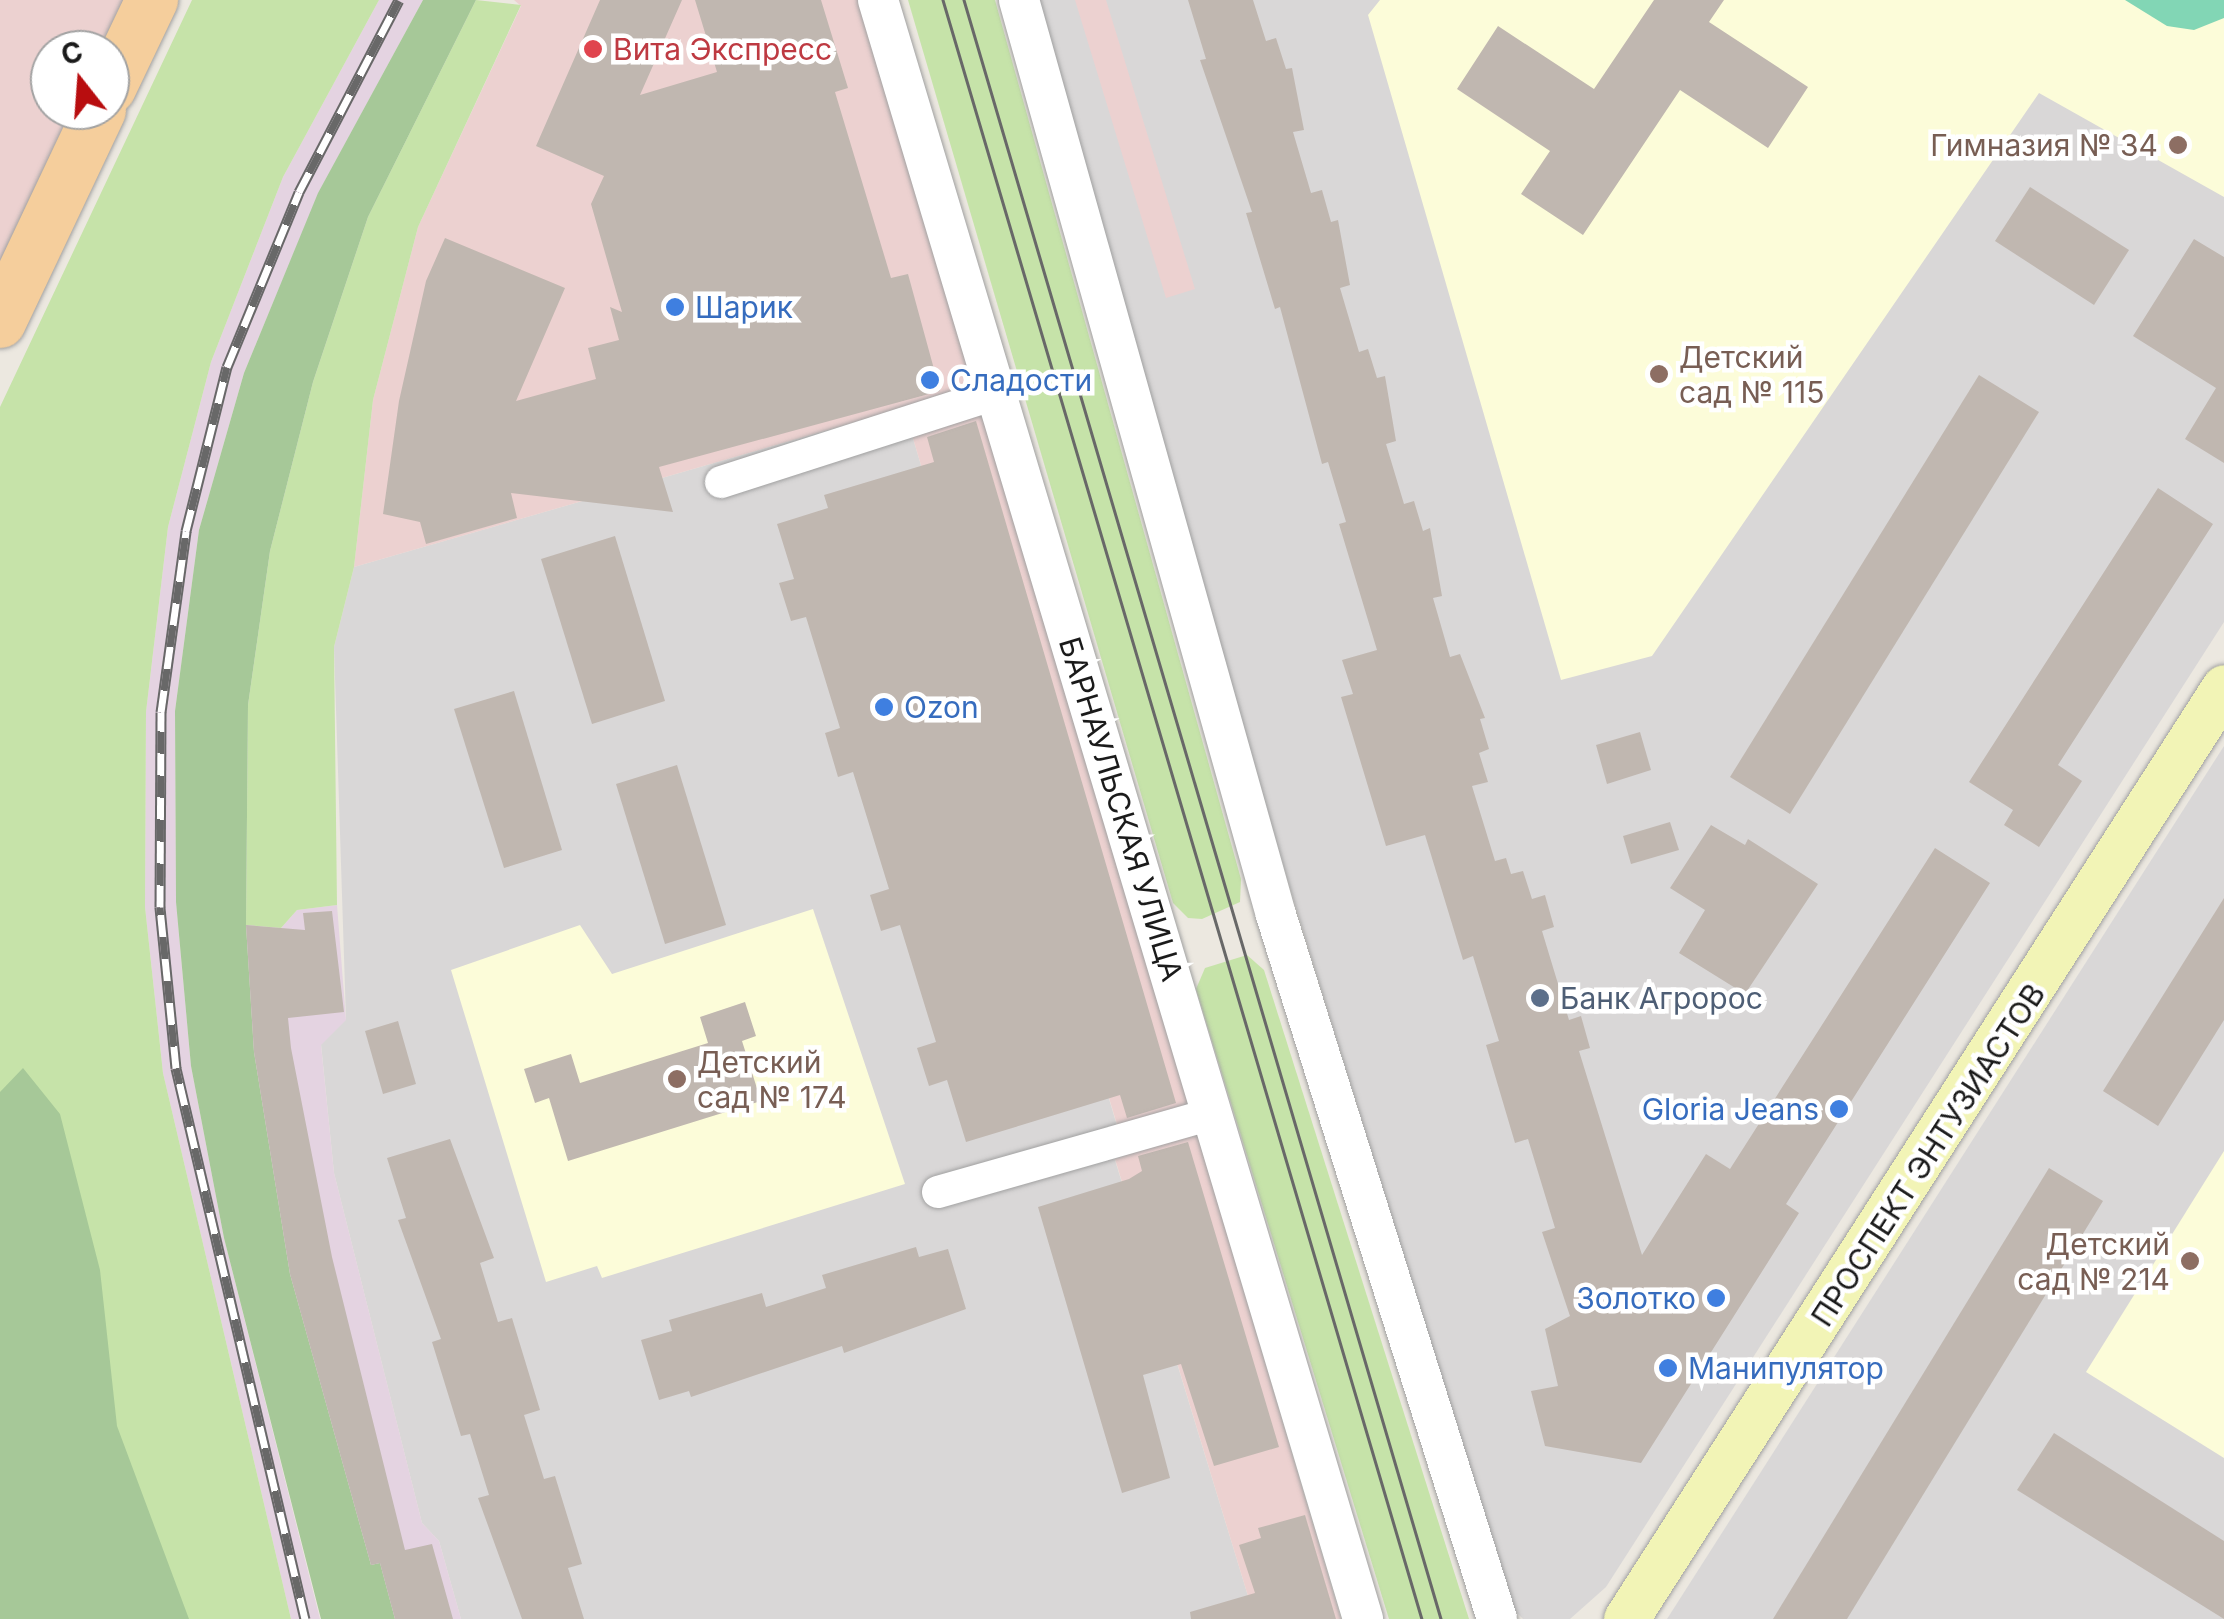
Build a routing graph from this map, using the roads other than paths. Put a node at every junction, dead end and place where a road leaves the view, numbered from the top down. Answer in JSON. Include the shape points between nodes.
{"nodes":[{"id":1,"x":152,"y":0,"type":"edge"},
{"id":2,"x":878,"y":0,"type":"edge"},
{"id":3,"x":1019,"y":0,"type":"edge"},
{"id":4,"x":130,"y":46,"type":"edge"},
{"id":5,"x":91,"y":130,"type":"edge"},
{"id":6,"x":0,"y":322,"type":"edge"},
{"id":7,"x":995,"y":394,"type":"junction"},
{"id":8,"x":721,"y":482,"type":"dead end"},
{"id":9,"x":2224,"y":687,"type":"edge"},
{"id":10,"x":1212,"y":1114,"type":"junction"},
{"id":11,"x":938,"y":1192,"type":"dead end"},
{"id":12,"x":1363,"y":1619,"type":"edge"},
{"id":13,"x":1497,"y":1619,"type":"edge"},
{"id":14,"x":1626,"y":1619,"type":"edge"}],
"edges":[{"from":1,"to":4,"type":"main road"},
{"from":2,"to":7,"type":"street","name":"БАРНАУЛЬСКАЯ УЛИЦА"},
{"from":3,"to":13,"type":"street","via":[[1276,915]]},
{"from":5,"to":6,"type":"main road"},
{"from":7,"to":8,"type":"street"},
{"from":7,"to":10,"type":"street","name":"БАРНАУЛЬСКАЯ УЛИЦА"},
{"from":9,"to":14,"type":"main road","name":"ПРОСПЕКТ ЭНТУЗИАСТОВ"},
{"from":10,"to":11,"type":"street"},
{"from":10,"to":12,"type":"street","name":"БАРНАУЛЬСКАЯ УЛИЦА"}]}
